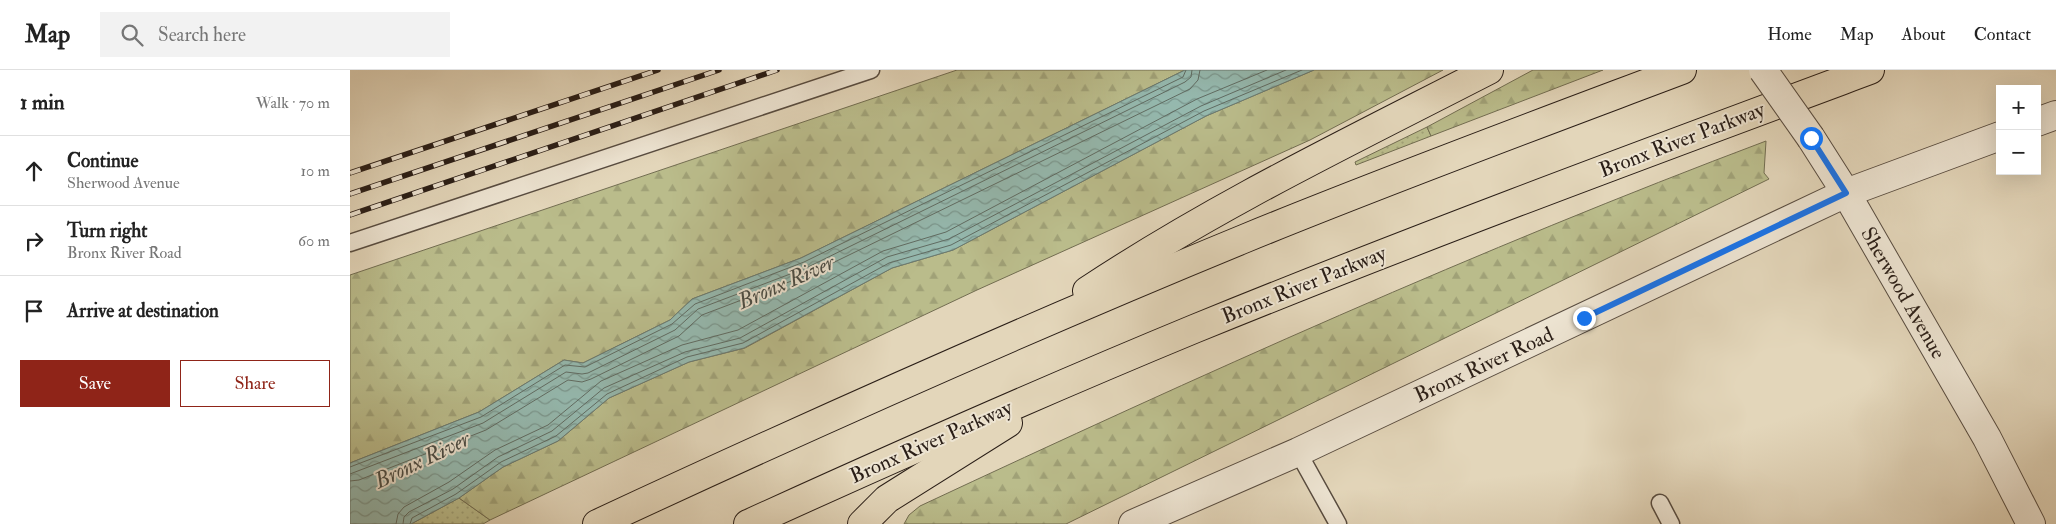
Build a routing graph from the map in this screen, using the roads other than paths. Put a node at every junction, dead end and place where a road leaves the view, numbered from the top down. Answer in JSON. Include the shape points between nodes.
{"nodes":[{"id":1,"x":872,"y":70,"type":"edge"},
{"id":2,"x":1489,"y":70,"type":"edge"},
{"id":3,"x":1682,"y":70,"type":"edge"},
{"id":4,"x":1763,"y":70,"type":"edge"},
{"id":5,"x":1870,"y":70,"type":"edge"},
{"id":6,"x":2056,"y":114,"type":"edge"},
{"id":7,"x":2041,"y":120,"type":"edge"},
{"id":8,"x":1996,"y":137,"type":"edge"},
{"id":9,"x":1846,"y":193,"type":"junction"},
{"id":10,"x":350,"y":243,"type":"edge"},
{"id":11,"x":1035,"y":327,"type":"junction"},
{"id":12,"x":1084,"y":376,"type":"junction"},
{"id":13,"x":1298,"y":452,"type":"junction"},
{"id":14,"x":1660,"y":503,"type":"dead end"},
{"id":15,"x":597,"y":524,"type":"edge"},
{"id":16,"x":748,"y":524,"type":"edge"},
{"id":17,"x":862,"y":524,"type":"edge"},
{"id":18,"x":1133,"y":524,"type":"edge"},
{"id":19,"x":1338,"y":524,"type":"edge"},
{"id":20,"x":1671,"y":524,"type":"edge"},
{"id":21,"x":2031,"y":524,"type":"edge"}],
"edges":[{"from":1,"to":10,"type":"lane"},
{"from":2,"to":11,"type":"highway","via":[[1196,222]]},
{"from":3,"to":11,"type":"highway","via":[[1372,188]]},
{"from":4,"to":9,"type":"street","name":"Sherwood Avenue","bridge":true},
{"from":5,"to":12,"type":"highway","name":"Bronx River Parkway","via":[[1428,236]]},
{"from":6,"to":7,"type":"street"},
{"from":8,"to":9,"type":"street","name":"Bronx River Road"},
{"from":9,"to":13,"type":"street","name":"Bronx River Road"},
{"from":9,"to":21,"type":"street","name":"Sherwood Avenue","via":[[1987,438]]},
{"from":11,"to":15,"type":"highway","via":[[812,424]]},
{"from":12,"to":16,"type":"highway","name":"Bronx River Parkway"},
{"from":12,"to":17,"type":"highway","via":[[887,499]]},
{"from":13,"to":18,"type":"street","name":"Bronx River Road"},
{"from":13,"to":19,"type":"lane"},
{"from":14,"to":20,"type":"lane"}]}
